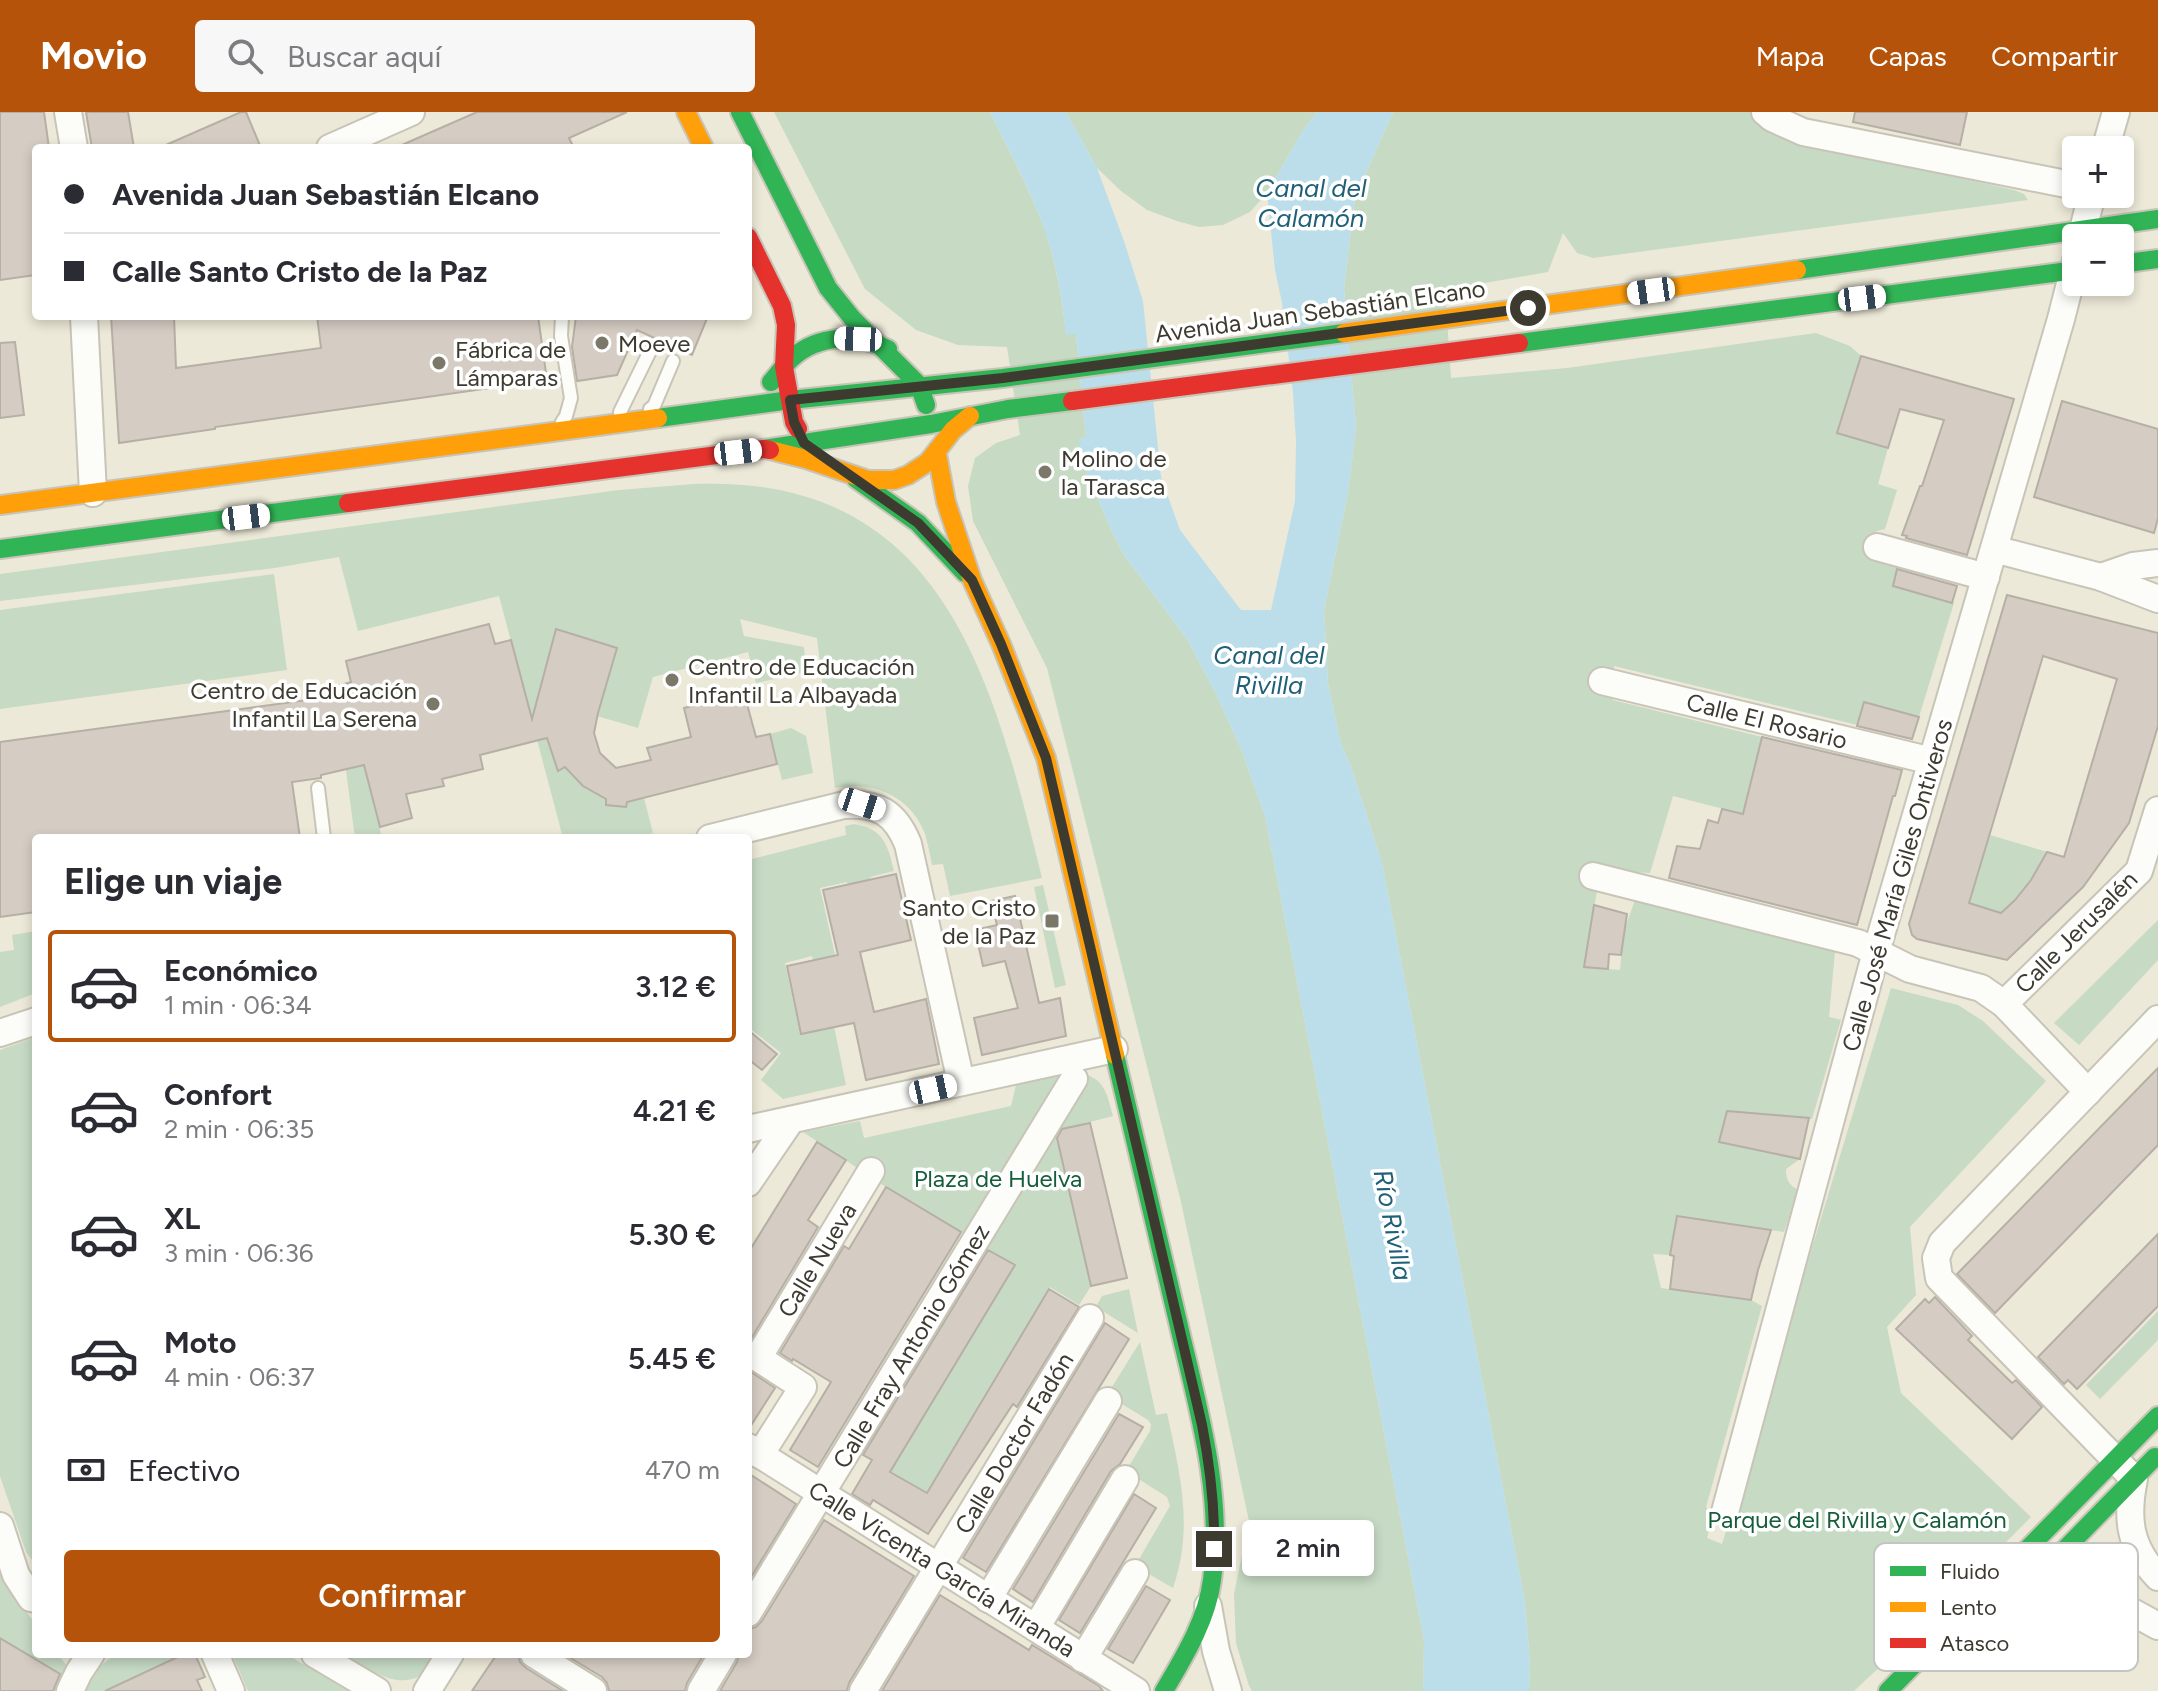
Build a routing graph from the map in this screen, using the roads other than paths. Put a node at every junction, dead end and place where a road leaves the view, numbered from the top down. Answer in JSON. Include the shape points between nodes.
{"nodes":[{"id":1,"x":68,"y":112,"type":"edge"},
{"id":2,"x":411,"y":112,"type":"edge"},
{"id":3,"x":686,"y":112,"type":"edge"},
{"id":4,"x":740,"y":112,"type":"edge"},
{"id":5,"x":1765,"y":112,"type":"edge"},
{"id":6,"x":2116,"y":112,"type":"edge"},
{"id":7,"x":2109,"y":136,"type":"edge"},
{"id":8,"x":73,"y":144,"type":"edge"},
{"id":9,"x":339,"y":144,"type":"edge"},
{"id":10,"x":702,"y":144,"type":"edge"},
{"id":11,"x":2062,"y":183,"type":"edge"},
{"id":12,"x":2158,"y":219,"type":"edge"},
{"id":13,"x":2133,"y":224,"type":"edge"},
{"id":14,"x":2062,"y":237,"type":"edge"},
{"id":15,"x":752,"y":245,"type":"edge"},
{"id":16,"x":2158,"y":259,"type":"edge"},
{"id":17,"x":2134,"y":262,"type":"edge"},
{"id":18,"x":2062,"y":269,"type":"edge"},
{"id":19,"x":2067,"y":296,"type":"edge"},
{"id":20,"x":84,"y":320,"type":"edge"},
{"id":21,"x":562,"y":320,"type":"edge"},
{"id":22,"x":881,"y":345,"type":"junction"},
{"id":23,"x":650,"y":351,"type":"dead end"},
{"id":24,"x":673,"y":361,"type":"dead end"},
{"id":25,"x":784,"y":367,"type":"junction"},
{"id":26,"x":964,"y":381,"type":"junction"},
{"id":27,"x":919,"y":385,"type":"junction"},
{"id":28,"x":790,"y":400,"type":"junction"},
{"id":29,"x":752,"y":405,"type":"junction"},
{"id":30,"x":970,"y":416,"type":"junction"},
{"id":31,"x":640,"y":420,"type":"junction"},
{"id":32,"x":931,"y":424,"type":"junction"},
{"id":33,"x":606,"y":425,"type":"junction"},
{"id":34,"x":555,"y":431,"type":"junction"},
{"id":35,"x":804,"y":443,"type":"junction"},
{"id":36,"x":764,"y":449,"type":"junction"},
{"id":37,"x":937,"y":454,"type":"junction"},
{"id":38,"x":856,"y":479,"type":"junction"},
{"id":39,"x":93,"y":493,"type":"junction"},
{"id":40,"x":0,"y":505,"type":"edge"},
{"id":41,"x":1877,"y":547,"type":"dead end"},
{"id":42,"x":0,"y":549,"type":"edge"},
{"id":43,"x":1994,"y":549,"type":"junction"},
{"id":44,"x":2158,"y":563,"type":"edge"},
{"id":45,"x":1986,"y":577,"type":"junction"},
{"id":46,"x":2101,"y":577,"type":"junction"},
{"id":47,"x":972,"y":580,"type":"junction"},
{"id":48,"x":2158,"y":599,"type":"edge"},
{"id":49,"x":1602,"y":681,"type":"dead end"},
{"id":50,"x":1932,"y":761,"type":"junction"},
{"id":51,"x":318,"y":788,"type":"dead end"},
{"id":52,"x":2158,"y":810,"type":"edge"},
{"id":53,"x":324,"y":834,"type":"edge"},
{"id":54,"x":726,"y":834,"type":"edge"},
{"id":55,"x":2149,"y":874,"type":"edge"},
{"id":56,"x":1593,"y":876,"type":"dead end"},
{"id":57,"x":1876,"y":952,"type":"junction"},
{"id":58,"x":2004,"y":1004,"type":"junction"},
{"id":59,"x":2158,"y":1019,"type":"edge"},
{"id":60,"x":32,"y":1022,"type":"edge"},
{"id":61,"x":0,"y":1033,"type":"edge"},
{"id":62,"x":1114,"y":1049,"type":"junction"},
{"id":63,"x":1074,"y":1079,"type":"dead end"},
{"id":64,"x":961,"y":1082,"type":"junction"},
{"id":65,"x":2088,"y":1092,"type":"junction"},
{"id":66,"x":791,"y":1120,"type":"junction"},
{"id":67,"x":752,"y":1128,"type":"edge"},
{"id":68,"x":871,"y":1171,"type":"dead end"},
{"id":69,"x":752,"y":1177,"type":"edge"},
{"id":70,"x":1090,"y":1318,"type":"dead end"},
{"id":71,"x":1108,"y":1401,"type":"dead end"},
{"id":72,"x":2158,"y":1416,"type":"edge"},
{"id":73,"x":754,"y":1451,"type":"edge"},
{"id":74,"x":2158,"y":1454,"type":"edge"},
{"id":75,"x":2114,"y":1459,"type":"junction"},
{"id":76,"x":1125,"y":1479,"type":"dead end"},
{"id":77,"x":2134,"y":1479,"type":"junction"},
{"id":78,"x":820,"y":1493,"type":"junction"},
{"id":79,"x":1725,"y":1512,"type":"dead end"},
{"id":80,"x":0,"y":1526,"type":"edge"},
{"id":81,"x":2032,"y":1543,"type":"edge"},
{"id":82,"x":2071,"y":1543,"type":"edge"},
{"id":83,"x":2134,"y":1543,"type":"edge"},
{"id":84,"x":2138,"y":1551,"type":"edge"},
{"id":85,"x":938,"y":1567,"type":"junction"},
{"id":86,"x":1135,"y":1573,"type":"dead end"},
{"id":87,"x":2158,"y":1577,"type":"edge"},
{"id":88,"x":8,"y":1582,"type":"edge"},
{"id":89,"x":988,"y":1599,"type":"junction"},
{"id":90,"x":32,"y":1600,"type":"edge"},
{"id":91,"x":752,"y":1606,"type":"edge"},
{"id":92,"x":1208,"y":1606,"type":"junction"},
{"id":93,"x":2138,"y":1615,"type":"edge"},
{"id":94,"x":2158,"y":1626,"type":"edge"},
{"id":95,"x":1036,"y":1628,"type":"junction"},
{"id":96,"x":217,"y":1658,"type":"edge"},
{"id":97,"x":322,"y":1658,"type":"edge"},
{"id":98,"x":448,"y":1658,"type":"edge"},
{"id":99,"x":540,"y":1658,"type":"edge"},
{"id":100,"x":721,"y":1658,"type":"edge"},
{"id":101,"x":1083,"y":1659,"type":"junction"},
{"id":102,"x":1907,"y":1671,"type":"edge"},
{"id":103,"x":231,"y":1691,"type":"edge"},
{"id":104,"x":377,"y":1691,"type":"edge"},
{"id":105,"x":427,"y":1691,"type":"edge"},
{"id":106,"x":593,"y":1691,"type":"edge"},
{"id":107,"x":701,"y":1691,"type":"edge"},
{"id":108,"x":863,"y":1691,"type":"edge"},
{"id":109,"x":1136,"y":1691,"type":"edge"},
{"id":110,"x":1164,"y":1691,"type":"edge"},
{"id":111,"x":1228,"y":1691,"type":"edge"},
{"id":112,"x":1888,"y":1691,"type":"edge"}],
"edges":[{"from":1,"to":8,"type":"street"},
{"from":2,"to":9,"type":"street"},
{"from":3,"to":10,"type":"main road"},
{"from":4,"to":22,"type":"main road","via":[[828,288]]},
{"from":5,"to":11,"type":"street","via":[[1803,132]]},
{"from":6,"to":7,"type":"street"},
{"from":12,"to":13,"type":"main road","name":"Avenida Juan Sebastián Elcano"},
{"from":14,"to":26,"type":"main road","name":"Avenida Juan Sebastián Elcano"},
{"from":15,"to":25,"type":"main road","via":[[782,306]]},
{"from":16,"to":17,"type":"main road"},
{"from":18,"to":30,"type":"main road"},
{"from":19,"to":43,"type":"street","name":"Calle José María Giles Ontiveros"},
{"from":20,"to":39,"type":"street"},
{"from":21,"to":34,"type":"lane","via":[[571,398]]},
{"from":22,"to":25,"type":"main road","via":[[858,339],[821,341]]},
{"from":22,"to":26,"type":"main road"},
{"from":22,"to":27,"type":"main road"},
{"from":23,"to":33,"type":"lane","via":[[622,410]]},
{"from":24,"to":31,"type":"lane","via":[[654,406]]},
{"from":25,"to":28,"type":"main road"},
{"from":25,"to":29,"type":"main road"},
{"from":26,"to":27,"type":"main road","name":"Avenida Juan Sebastián Elcano"},
{"from":27,"to":28,"type":"main road","name":"Avenida Juan Sebastián Elcano"},
{"from":27,"to":32,"type":"main road"},
{"from":28,"to":29,"type":"main road","name":"Avenida Juan Sebastián Elcano"},
{"from":28,"to":35,"type":"main road"},
{"from":29,"to":31,"type":"main road","name":"Avenida Juan Sebastián Elcano"},
{"from":30,"to":32,"type":"main road"},
{"from":30,"to":37,"type":"main road"},
{"from":31,"to":33,"type":"main road","name":"Avenida Juan Sebastián Elcano"},
{"from":32,"to":35,"type":"main road"},
{"from":32,"to":37,"type":"main road"},
{"from":33,"to":34,"type":"main road","name":"Avenida Juan Sebastián Elcano"},
{"from":34,"to":39,"type":"main road","name":"Avenida Juan Sebastián Elcano"},
{"from":35,"to":36,"type":"main road"},
{"from":35,"to":38,"type":"main road"},
{"from":36,"to":38,"type":"main road","via":[[811,460]]},
{"from":36,"to":42,"type":"main road"},
{"from":37,"to":38,"type":"main road","via":[[899,479]]},
{"from":37,"to":47,"type":"main road","via":[[946,502]]},
{"from":38,"to":47,"type":"main road","via":[[918,523]]},
{"from":39,"to":40,"type":"main road","name":"Avenida Juan Sebastián Elcano"},
{"from":41,"to":45,"type":"street"},
{"from":43,"to":45,"type":"street","name":"Calle José María Giles Ontiveros"},
{"from":43,"to":46,"type":"street"},
{"from":44,"to":46,"type":"street"},
{"from":45,"to":50,"type":"street","name":"Calle José María Giles Ontiveros"},
{"from":46,"to":48,"type":"street"},
{"from":47,"to":62,"type":"main road","via":[[1046,758]]},
{"from":49,"to":50,"type":"street","name":"Calle El Rosario"},
{"from":50,"to":57,"type":"street","name":"Calle José María Giles Ontiveros"},
{"from":51,"to":53,"type":"lane"},
{"from":52,"to":55,"type":"street","name":"Calle Jerusalén"},
{"from":54,"to":64,"type":"street","via":[[862,804],[884,811],[900,826]]},
{"from":55,"to":58,"type":"street","name":"Calle Jerusalén"},
{"from":56,"to":57,"type":"street","via":[[1858,943]]},
{"from":57,"to":58,"type":"street","via":[[1910,969],[1981,988]]},
{"from":57,"to":79,"type":"street","name":"Calle José María Giles Ontiveros"},
{"from":58,"to":65,"type":"street"},
{"from":59,"to":65,"type":"street"},
{"from":60,"to":61,"type":"street"},
{"from":62,"to":64,"type":"street"},
{"from":62,"to":92,"type":"main road","via":[[1211,1470],[1215,1523]]},
{"from":63,"to":78,"type":"street","name":"Calle Fray Antonio Gómez"},
{"from":64,"to":66,"type":"street"},
{"from":65,"to":75,"type":"street","via":[[1942,1243],[1936,1258],[1939,1278]]},
{"from":66,"to":67,"type":"street"},
{"from":66,"to":69,"type":"street"},
{"from":68,"to":73,"type":"street","name":"Calle Nueva","via":[[758,1358],[803,1387]]},
{"from":70,"to":85,"type":"street","name":"Calle Doctor Fadón"},
{"from":71,"to":89,"type":"street"},
{"from":72,"to":75,"type":"main road"},
{"from":73,"to":78,"type":"street","name":"Calle Vicenta García Miranda"},
{"from":74,"to":77,"type":"main road"},
{"from":75,"to":77,"type":"street"},
{"from":75,"to":81,"type":"main road"},
{"from":76,"to":95,"type":"street"},
{"from":77,"to":82,"type":"main road"},
{"from":77,"to":83,"type":"street","via":[[2129,1501]]},
{"from":78,"to":85,"type":"street","name":"Calle Vicenta García Miranda"},
{"from":78,"to":91,"type":"street","name":"Calle Fray Antonio Gómez"},
{"from":80,"to":88,"type":"street"},
{"from":84,"to":87,"type":"street"},
{"from":85,"to":89,"type":"street","name":"Calle Vicenta García Miranda"},
{"from":85,"to":108,"type":"street","name":"Calle Doctor Fadón"},
{"from":86,"to":101,"type":"street"},
{"from":88,"to":90,"type":"street"},
{"from":89,"to":95,"type":"street","name":"Calle Vicenta García Miranda"},
{"from":92,"to":110,"type":"main road"},
{"from":92,"to":111,"type":"street"},
{"from":93,"to":94,"type":"street"},
{"from":95,"to":101,"type":"street","name":"Calle Vicenta García Miranda"},
{"from":96,"to":103,"type":"street"},
{"from":97,"to":104,"type":"street"},
{"from":98,"to":105,"type":"street"},
{"from":99,"to":106,"type":"street"},
{"from":100,"to":107,"type":"street"},
{"from":101,"to":109,"type":"street","name":"Calle Vicenta García Miranda"},
{"from":102,"to":112,"type":"main road"}]}
